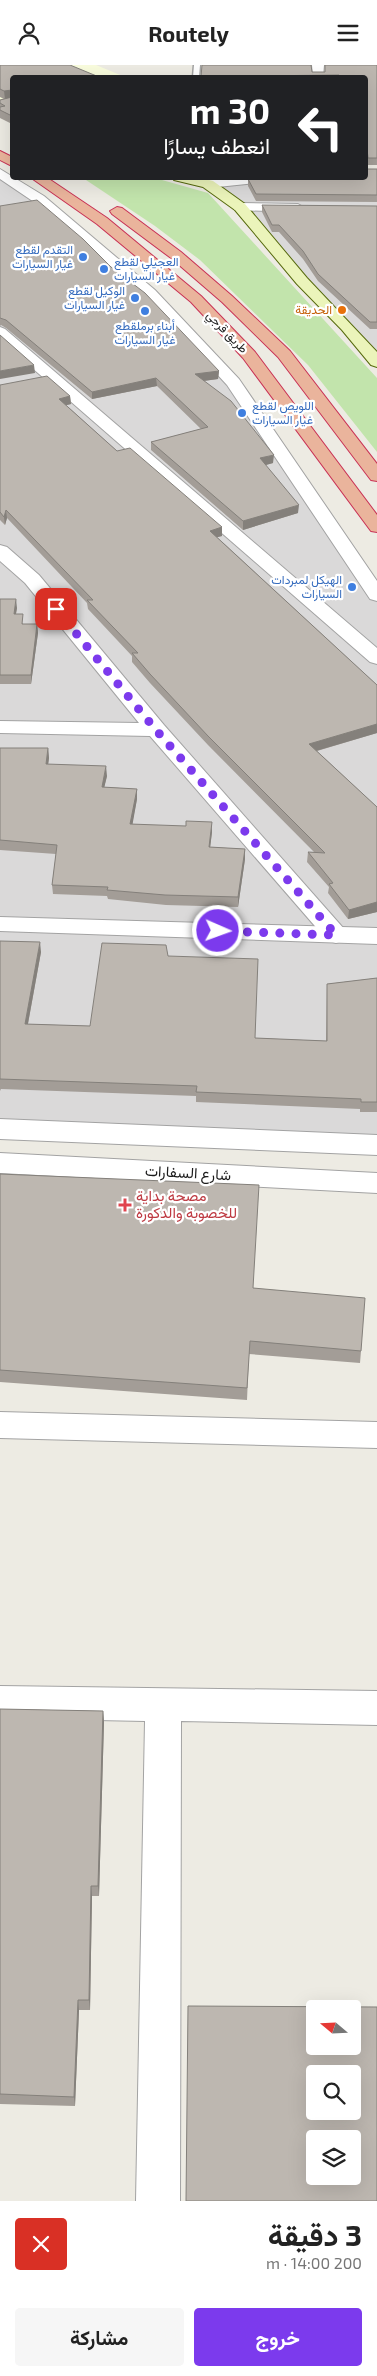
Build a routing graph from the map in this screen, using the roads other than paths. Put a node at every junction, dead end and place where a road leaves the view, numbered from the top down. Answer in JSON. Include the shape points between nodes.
{"nodes":[{"id":1,"x":10,"y":180,"type":"edge"},
{"id":2,"x":40,"y":180,"type":"edge"},
{"id":3,"x":194,"y":180,"type":"edge"},
{"id":4,"x":242,"y":180,"type":"edge"},
{"id":5,"x":208,"y":183,"type":"junction"},
{"id":6,"x":106,"y":203,"type":"dead end"},
{"id":7,"x":240,"y":207,"type":"junction"},
{"id":8,"x":308,"y":207,"type":"edge"},
{"id":9,"x":0,"y":331,"type":"edge"},
{"id":10,"x":377,"y":362,"type":"edge"},
{"id":11,"x":53,"y":376,"type":"junction"},
{"id":12,"x":36,"y":379,"type":"edge"},
{"id":13,"x":377,"y":476,"type":"edge"},
{"id":14,"x":377,"y":527,"type":"edge"},
{"id":15,"x":0,"y":551,"type":"edge"},
{"id":16,"x":0,"y":579,"type":"edge"},
{"id":17,"x":32,"y":579,"type":"junction"},
{"id":18,"x":377,"y":595,"type":"edge"},
{"id":19,"x":377,"y":658,"type":"edge"},
{"id":20,"x":0,"y":727,"type":"edge"},
{"id":21,"x":156,"y":730,"type":"junction"},
{"id":22,"x":0,"y":924,"type":"edge"},
{"id":23,"x":336,"y":935,"type":"junction"},
{"id":24,"x":377,"y":936,"type":"edge"},
{"id":25,"x":0,"y":1129,"type":"edge"},
{"id":26,"x":377,"y":1145,"type":"edge"},
{"id":27,"x":0,"y":1163,"type":"edge"},
{"id":28,"x":377,"y":1183,"type":"edge"},
{"id":29,"x":0,"y":1425,"type":"edge"},
{"id":30,"x":377,"y":1435,"type":"edge"},
{"id":31,"x":0,"y":1702,"type":"edge"},
{"id":32,"x":163,"y":1705,"type":"junction"},
{"id":33,"x":377,"y":1708,"type":"edge"},
{"id":34,"x":158,"y":2201,"type":"edge"}],
"edges":[{"from":1,"to":18,"type":"street","via":[[39,199],[150,293],[233,382]]},
{"from":2,"to":14,"type":"highway","name":"طريق قرجي","via":[[102,221],[196,299],[250,355]]},
{"from":3,"to":5,"type":"main road"},
{"from":4,"to":5,"type":"street"},
{"from":5,"to":7,"type":"main road"},
{"from":6,"to":13,"type":"highway","name":"طريق قرجي","via":[[184,261],[284,354]]},
{"from":7,"to":8,"type":"street"},
{"from":7,"to":10,"type":"main road","via":[[302,281]]},
{"from":9,"to":11,"type":"street"},
{"from":11,"to":12,"type":"street"},
{"from":11,"to":19,"type":"street"},
{"from":15,"to":17,"type":"street"},
{"from":16,"to":17,"type":"street"},
{"from":17,"to":21,"type":"street"},
{"from":20,"to":21,"type":"street"},
{"from":21,"to":23,"type":"street"},
{"from":22,"to":23,"type":"street"},
{"from":23,"to":24,"type":"street"},
{"from":25,"to":26,"type":"street"},
{"from":27,"to":28,"type":"street","name":"شارع السفارات"},
{"from":29,"to":30,"type":"street"},
{"from":31,"to":32,"type":"street"},
{"from":32,"to":33,"type":"street"},
{"from":32,"to":34,"type":"street"}]}
